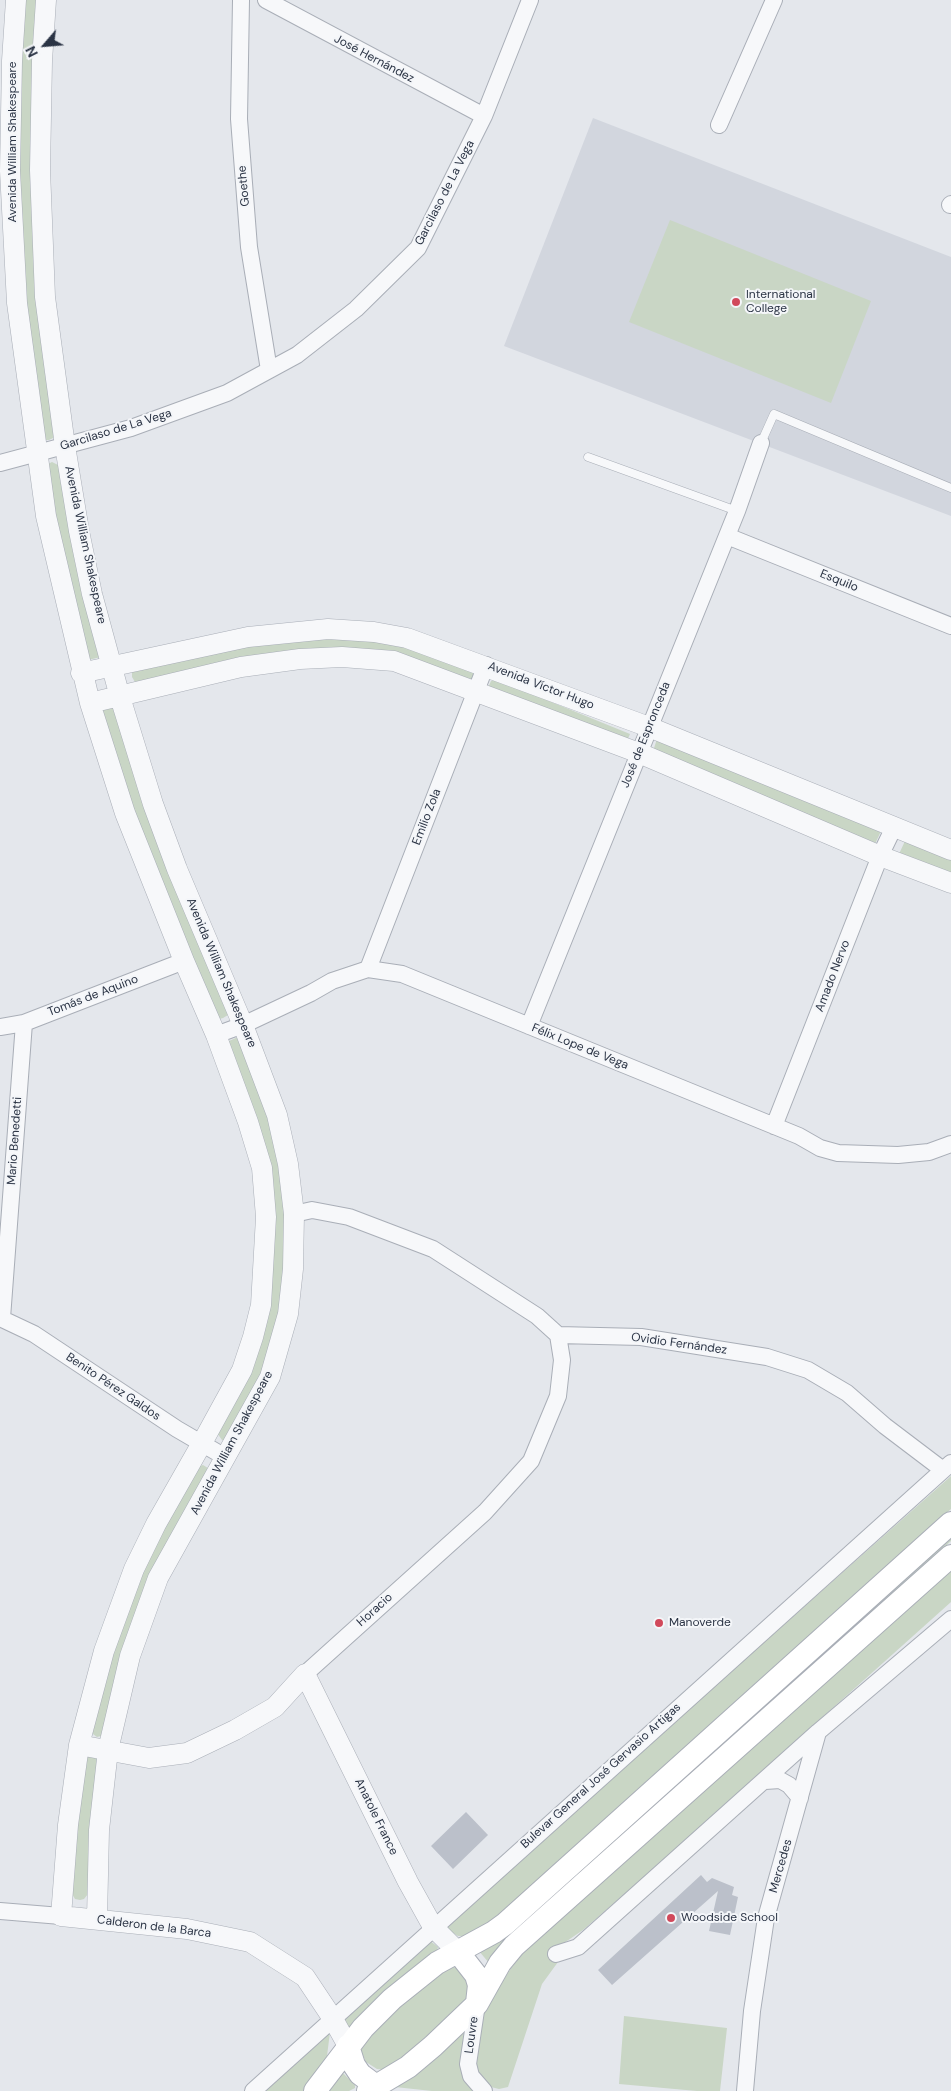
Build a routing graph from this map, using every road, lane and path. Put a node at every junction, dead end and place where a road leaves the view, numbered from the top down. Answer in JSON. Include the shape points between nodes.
{"nodes":[{"id":1,"x":16,"y":0,"type":"edge"},
{"id":2,"x":46,"y":0,"type":"edge"},
{"id":3,"x":241,"y":0,"type":"edge"},
{"id":4,"x":266,"y":0,"type":"edge"},
{"id":5,"x":530,"y":0,"type":"edge"},
{"id":6,"x":774,"y":0,"type":"edge"},
{"id":7,"x":6,"y":60,"type":"edge"},
{"id":8,"x":484,"y":116,"type":"junction"},
{"id":9,"x":719,"y":126,"type":"dead end"},
{"id":10,"x":5,"y":172,"type":"edge"},
{"id":11,"x":269,"y":370,"type":"junction"},
{"id":12,"x":762,"y":443,"type":"joint"},
{"id":13,"x":65,"y":446,"type":"junction"},
{"id":14,"x":37,"y":454,"type":"junction"},
{"id":15,"x":588,"y":457,"type":"dead end"},
{"id":16,"x":0,"y":463,"type":"edge"},
{"id":17,"x":951,"y":488,"type":"edge"},
{"id":18,"x":737,"y":511,"type":"junction"},
{"id":19,"x":727,"y":536,"type":"junction"},
{"id":20,"x":951,"y":626,"type":"edge"},
{"id":21,"x":486,"y":665,"type":"junction"},
{"id":22,"x":112,"y":667,"type":"junction"},
{"id":23,"x":81,"y":673,"type":"junction"},
{"id":24,"x":476,"y":691,"type":"junction"},
{"id":25,"x":120,"y":697,"type":"junction"},
{"id":26,"x":90,"y":703,"type":"junction"},
{"id":27,"x":649,"y":727,"type":"junction"},
{"id":28,"x":639,"y":753,"type":"junction"},
{"id":29,"x":894,"y":827,"type":"junction"},
{"id":30,"x":951,"y":850,"type":"edge"},
{"id":31,"x":880,"y":856,"type":"junction"},
{"id":32,"x":951,"y":883,"type":"edge"},
{"id":33,"x":184,"y":961,"type":"junction"},
{"id":34,"x":368,"y":969,"type":"junction"},
{"id":35,"x":24,"y":1022,"type":"junction"},
{"id":36,"x":243,"y":1025,"type":"junction"},
{"id":37,"x":528,"y":1026,"type":"junction"},
{"id":38,"x":0,"y":1027,"type":"edge"},
{"id":39,"x":216,"y":1035,"type":"junction"},
{"id":40,"x":774,"y":1126,"type":"junction"},
{"id":41,"x":951,"y":1144,"type":"edge"},
{"id":42,"x":294,"y":1214,"type":"junction"},
{"id":43,"x":1,"y":1318,"type":"edge"},
{"id":44,"x":558,"y":1335,"type":"junction"},
{"id":45,"x":202,"y":1443,"type":"junction"},
{"id":46,"x":226,"y":1457,"type":"junction"},
{"id":47,"x":947,"y":1466,"type":"edge"},
{"id":48,"x":951,"y":1523,"type":"edge"},
{"id":49,"x":951,"y":1556,"type":"edge"},
{"id":50,"x":951,"y":1619,"type":"edge"},
{"id":51,"x":305,"y":1674,"type":"junction"},
{"id":52,"x":818,"y":1732,"type":"junction"},
{"id":53,"x":79,"y":1746,"type":"junction"},
{"id":54,"x":108,"y":1750,"type":"junction"},
{"id":55,"x":765,"y":1781,"type":"junction"},
{"id":56,"x":800,"y":1798,"type":"junction"},
{"id":57,"x":0,"y":1911,"type":"edge"},
{"id":58,"x":61,"y":1916,"type":"junction"},
{"id":59,"x":97,"y":1920,"type":"junction"},
{"id":60,"x":433,"y":1928,"type":"junction"},
{"id":61,"x":458,"y":1952,"type":"junction"},
{"id":62,"x":556,"y":1954,"type":"dead end"},
{"id":63,"x":477,"y":2004,"type":"junction"},
{"id":64,"x":333,"y":2019,"type":"junction"},
{"id":65,"x":348,"y":2046,"type":"junction"},
{"id":66,"x":378,"y":2089,"type":"edge"},
{"id":67,"x":253,"y":2091,"type":"edge"},
{"id":68,"x":315,"y":2091,"type":"edge"},
{"id":69,"x":484,"y":2091,"type":"edge"},
{"id":70,"x":745,"y":2091,"type":"edge"}],
"edges":[{"from":1,"to":7,"type":"street","name":"Avenida William Shakespeare"},
{"from":2,"to":13,"type":"street","name":"Avenida William Shakespeare","via":[[40,170],[45,297]]},
{"from":3,"to":11,"type":"street","name":"Goethe","via":[[238,119],[249,246]]},
{"from":4,"to":8,"type":"street","name":"José Hernández"},
{"from":5,"to":8,"type":"street","name":"Garcilaso de La Vega"},
{"from":6,"to":9,"type":"street"},
{"from":7,"to":10,"type":"street","name":"Avenida William Shakespeare"},
{"from":8,"to":11,"type":"street","name":"Garcilaso de La Vega","via":[[418,248],[356,309],[298,356]]},
{"from":10,"to":14,"type":"street","name":"Avenida William Shakespeare","via":[[17,303]]},
{"from":11,"to":13,"type":"street","name":"Garcilaso de La Vega","via":[[227,393],[131,428]]},
{"from":12,"to":17,"type":"lane","via":[[774,414]]},
{"from":12,"to":18,"type":"street","name":"José de Espronceda"},
{"from":13,"to":14,"type":"street","name":"Garcilaso de La Vega"},
{"from":13,"to":22,"type":"street","name":"Avenida William Shakespeare","via":[[92,594]]},
{"from":14,"to":16,"type":"street","name":"Garcilaso de La Vega"},
{"from":14,"to":23,"type":"street","name":"Avenida William Shakespeare","via":[[46,516]]},
{"from":15,"to":18,"type":"lane"},
{"from":18,"to":19,"type":"street","name":"José de Espronceda"},
{"from":19,"to":20,"type":"street","name":"Esquilo"},
{"from":19,"to":27,"type":"street","name":"José de Espronceda"},
{"from":21,"to":22,"type":"street","name":"Avenida Víctor Hugo","via":[[407,638],[328,629],[248,638]]},
{"from":21,"to":24,"type":"street","name":"Emilio Zola"},
{"from":21,"to":27,"type":"street","name":"Avenida Víctor Hugo"},
{"from":22,"to":23,"type":"street","name":"Avenida Víctor Hugo"},
{"from":22,"to":25,"type":"street","name":"Avenida William Shakespeare"},
{"from":23,"to":26,"type":"street","name":"Avenida William Shakespeare"},
{"from":24,"to":25,"type":"street","via":[[394,661],[342,657],[241,667]]},
{"from":24,"to":28,"type":"street"},
{"from":24,"to":34,"type":"street","name":"Emilio Zola"},
{"from":25,"to":26,"type":"street"},
{"from":25,"to":36,"type":"street","name":"Avenida William Shakespeare","via":[[177,869]]},
{"from":26,"to":33,"type":"street","name":"Avenida William Shakespeare","via":[[125,813]]},
{"from":27,"to":28,"type":"street","name":"José de Espronceda"},
{"from":27,"to":29,"type":"street","name":"Avenida Víctor Hugo"},
{"from":28,"to":31,"type":"street"},
{"from":28,"to":37,"type":"street","name":"José de Espronceda"},
{"from":29,"to":30,"type":"street","name":"Avenida Víctor Hugo"},
{"from":29,"to":31,"type":"street","name":"Amado Nervo"},
{"from":31,"to":32,"type":"street"},
{"from":31,"to":40,"type":"street","name":"Amado Nervo"},
{"from":33,"to":35,"type":"street","name":"Tomás de Aquino"},
{"from":33,"to":39,"type":"street","name":"Avenida William Shakespeare"},
{"from":34,"to":36,"type":"street","name":"Félix Lope de Vega","via":[[332,981]]},
{"from":34,"to":37,"type":"street","name":"Félix Lope de Vega","via":[[402,974]]},
{"from":35,"to":38,"type":"street","name":"Tomás de Aquino"},
{"from":35,"to":43,"type":"street","name":"Mario Benedetti"},
{"from":36,"to":39,"type":"street","name":"Félix Lope de Vega"},
{"from":36,"to":42,"type":"street","name":"Avenida William Shakespeare","via":[[277,1115],[288,1164]]},
{"from":37,"to":40,"type":"street","name":"Félix Lope de Vega"},
{"from":39,"to":45,"type":"street","name":"Avenida William Shakespeare","via":[[262,1168],[266,1217],[261,1304],[253,1337],[242,1370]]},
{"from":40,"to":41,"type":"street","name":"Félix Lope de Vega","via":[[838,1153],[898,1155],[929,1152]]},
{"from":42,"to":44,"type":"street","via":[[312,1210],[349,1217],[434,1249],[530,1311]]},
{"from":42,"to":46,"type":"street","name":"Avenida William Shakespeare","via":[[293,1269],[288,1314],[280,1345],[270,1377]]},
{"from":43,"to":45,"type":"street","name":"Benito Pérez Galdos","via":[[34,1334]]},
{"from":44,"to":47,"type":"street","name":"Ovidio Fernández","via":[[641,1337],[767,1357],[808,1370],[847,1393],[885,1426]]},
{"from":44,"to":51,"type":"street","name":"Horacio","via":[[562,1360],[558,1396],[531,1461],[485,1512]]},
{"from":45,"to":46,"type":"street","name":"Benito Pérez Galdos"},
{"from":45,"to":53,"type":"street","name":"Avenida William Shakespeare","via":[[168,1500],[134,1569],[104,1651]]},
{"from":46,"to":54,"type":"street","name":"Avenida William Shakespeare","via":[[158,1578],[130,1656]]},
{"from":47,"to":60,"type":"street","name":"Bulevar General José Gervasio Artigas"},
{"from":48,"to":61,"type":"main road","via":[[504,1924]]},
{"from":49,"to":63,"type":"main road","via":[[514,1946],[500,1963]]},
{"from":50,"to":52,"type":"street"},
{"from":51,"to":54,"type":"street","name":"Horacio","via":[[275,1707],[188,1753],[149,1758]]},
{"from":51,"to":60,"type":"street","name":"Anatole France"},
{"from":52,"to":55,"type":"street"},
{"from":52,"to":56,"type":"street","name":"Mercedes"},
{"from":53,"to":54,"type":"street","name":"Horacio"},
{"from":53,"to":58,"type":"street","name":"Avenida William Shakespeare","via":[[68,1826]]},
{"from":54,"to":59,"type":"street","name":"Avenida William Shakespeare","via":[[99,1830]]},
{"from":55,"to":56,"type":"street","via":[[780,1780],[789,1784]]},
{"from":55,"to":62,"type":"street","via":[[578,1946]]},
{"from":56,"to":70,"type":"street","name":"Mercedes","via":[[766,1918],[752,2011]]},
{"from":57,"to":58,"type":"street","name":"Calderon de la Barca"},
{"from":58,"to":59,"type":"street","name":"Calderon de la Barca"},
{"from":59,"to":64,"type":"street","name":"Calderon de la Barca","via":[[187,1929],[250,1942],[306,1976]]},
{"from":60,"to":61,"type":"street","name":"Anatole France"},
{"from":60,"to":64,"type":"street","name":"Bulevar General José Gervasio Artigas"},
{"from":61,"to":63,"type":"main road","via":[[476,1975],[479,1986]]},
{"from":61,"to":65,"type":"main road","via":[[414,1980],[368,2022]]},
{"from":63,"to":66,"type":"main road","via":[[434,2046]]},
{"from":63,"to":69,"type":"street","name":"Louvre","via":[[468,2064],[471,2076]]},
{"from":64,"to":65,"type":"street","name":"Calderon de la Barca"},
{"from":64,"to":67,"type":"street","name":"Bulevar General José Gervasio Artigas"},
{"from":65,"to":66,"type":"main road","via":[[360,2074]]},
{"from":65,"to":68,"type":"main road"}]}
